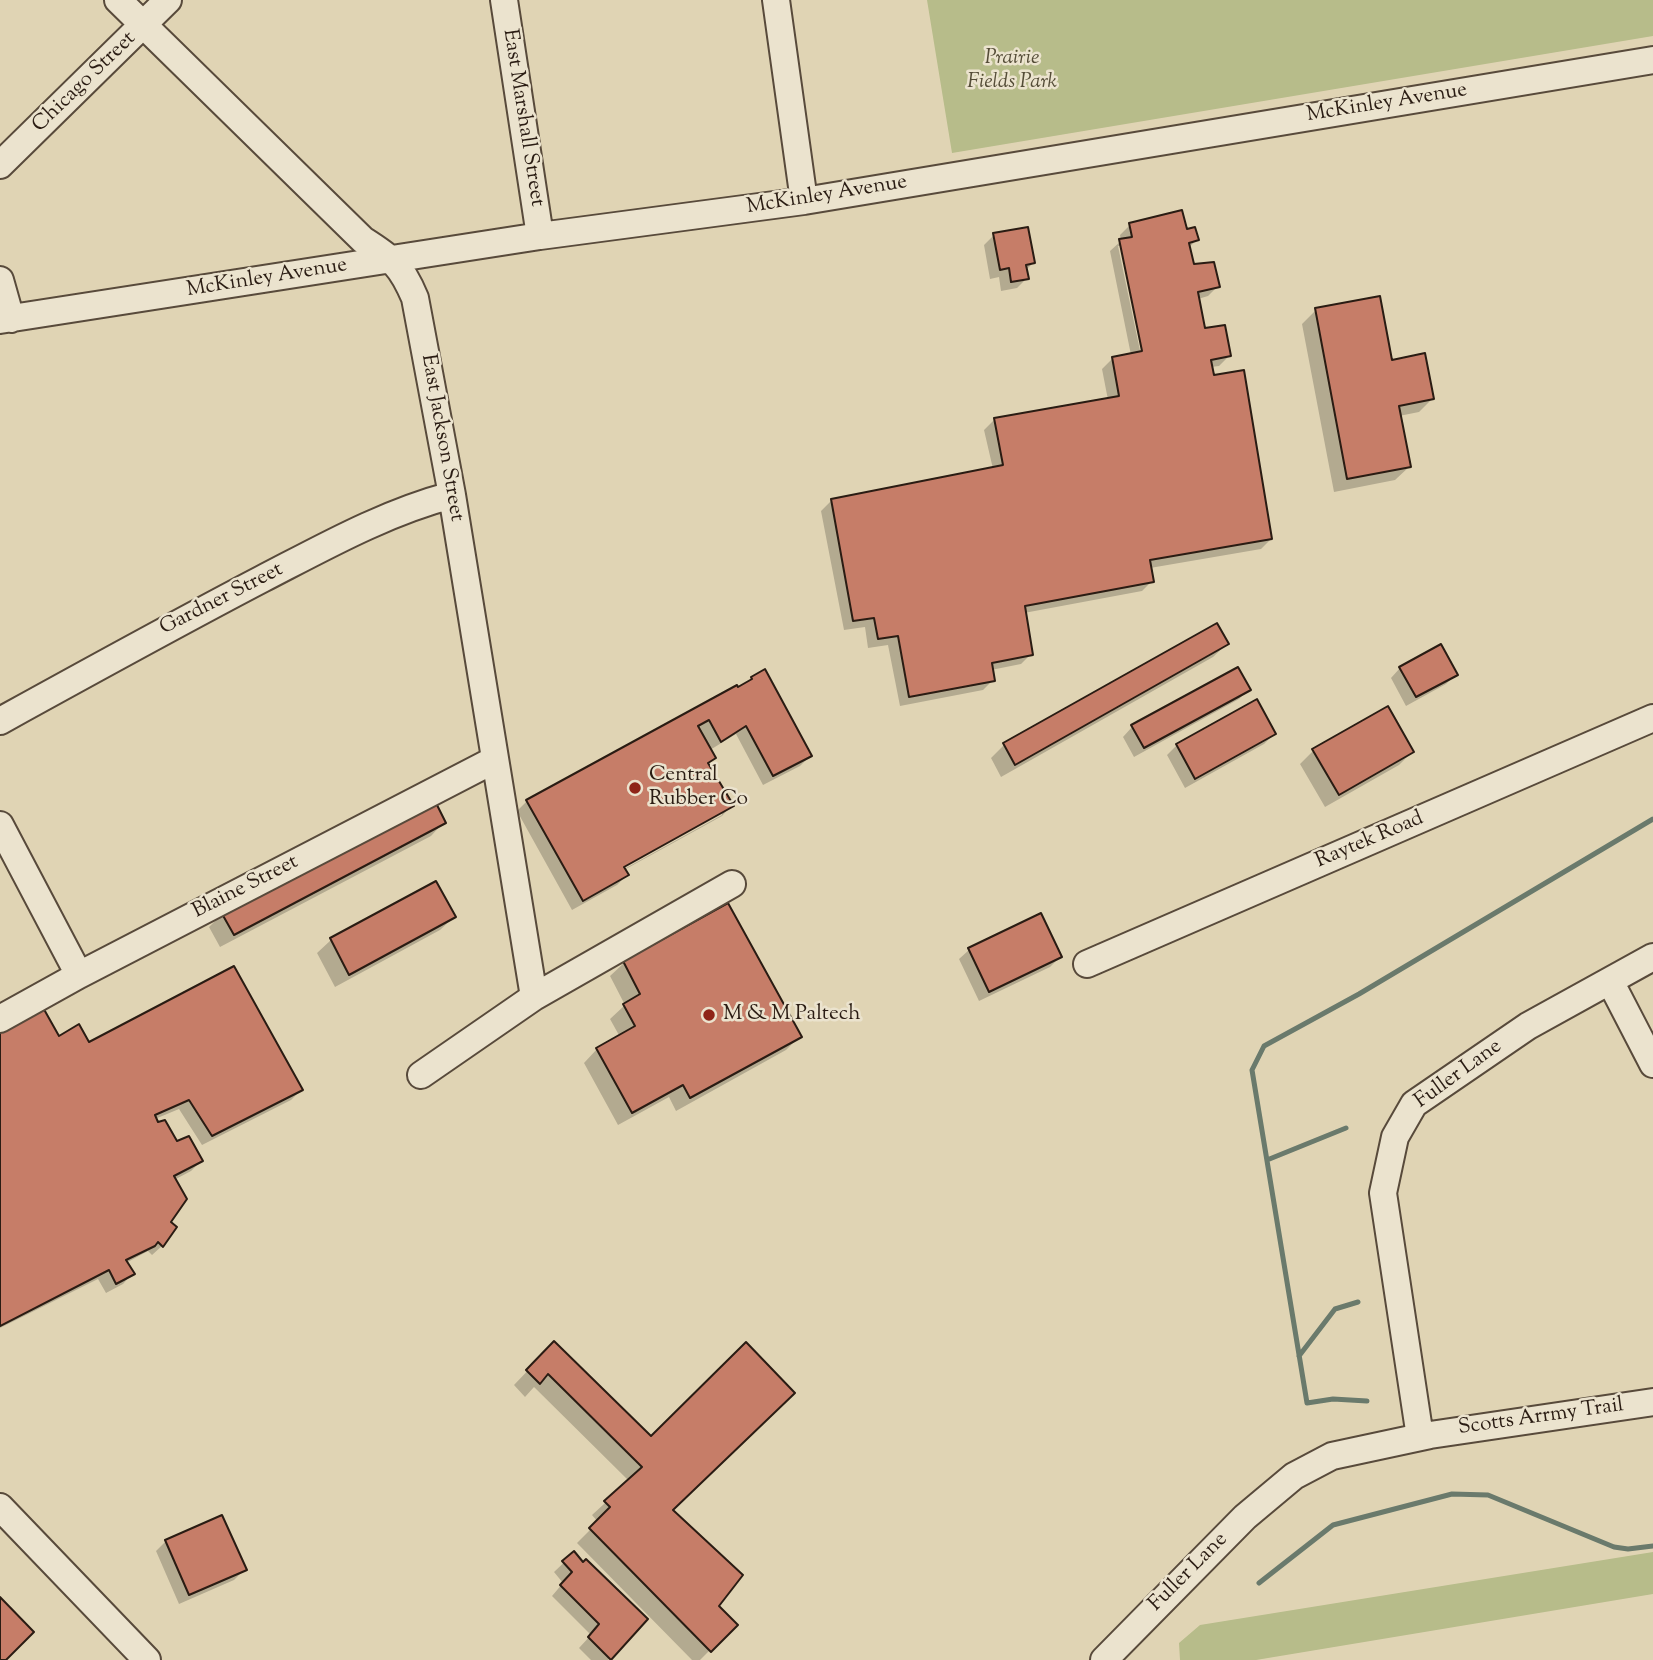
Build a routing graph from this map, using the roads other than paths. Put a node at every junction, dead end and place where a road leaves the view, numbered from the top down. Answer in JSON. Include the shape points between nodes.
{"nodes":[{"id":1,"x":118,"y":0,"type":"edge"},
{"id":2,"x":168,"y":0,"type":"edge"},
{"id":3,"x":504,"y":0,"type":"edge"},
{"id":4,"x":776,"y":0,"type":"edge"},
{"id":5,"x":144,"y":26,"type":"junction"},
{"id":6,"x":1653,"y":60,"type":"edge"},
{"id":7,"x":0,"y":165,"type":"edge"},
{"id":8,"x":804,"y":201,"type":"junction"},
{"id":9,"x":540,"y":236,"type":"junction"},
{"id":10,"x":394,"y":259,"type":"junction"},
{"id":11,"x":0,"y":280,"type":"edge"},
{"id":12,"x":6,"y":319,"type":"edge"},
{"id":13,"x":452,"y":495,"type":"junction"},
{"id":14,"x":1653,"y":718,"type":"edge"},
{"id":15,"x":0,"y":721,"type":"edge"},
{"id":16,"x":494,"y":760,"type":"junction"},
{"id":17,"x":0,"y":825,"type":"edge"},
{"id":18,"x":732,"y":884,"type":"dead end"},
{"id":19,"x":1653,"y":957,"type":"edge"},
{"id":20,"x":1087,"y":964,"type":"dead end"},
{"id":21,"x":79,"y":975,"type":"junction"},
{"id":22,"x":1609,"y":981,"type":"junction"},
{"id":23,"x":534,"y":997,"type":"junction"},
{"id":24,"x":0,"y":1018,"type":"edge"},
{"id":25,"x":1653,"y":1064,"type":"edge"},
{"id":26,"x":421,"y":1075,"type":"dead end"},
{"id":27,"x":1653,"y":1402,"type":"edge"},
{"id":28,"x":1425,"y":1436,"type":"junction"},
{"id":29,"x":0,"y":1507,"type":"edge"},
{"id":30,"x":1108,"y":1655,"type":"edge"},
{"id":31,"x":147,"y":1660,"type":"edge"}],
"edges":[{"from":1,"to":5,"type":"street","name":"East Jackson Street"},
{"from":2,"to":5,"type":"street","name":"Chicago Street"},
{"from":3,"to":9,"type":"street","name":"East Marshall Street"},
{"from":4,"to":8,"type":"street"},
{"from":5,"to":7,"type":"street","name":"Chicago Street"},
{"from":5,"to":10,"type":"street","name":"East Jackson Street","via":[[363,240]]},
{"from":6,"to":8,"type":"street","name":"McKinley Avenue"},
{"from":8,"to":9,"type":"street","name":"McKinley Avenue"},
{"from":9,"to":10,"type":"street","name":"McKinley Avenue"},
{"from":10,"to":12,"type":"street","name":"McKinley Avenue"},
{"from":10,"to":13,"type":"street","name":"East Jackson Street","via":[[415,298]]},
{"from":11,"to":12,"type":"street"},
{"from":13,"to":15,"type":"street","name":"Gardner Street","via":[[413,505],[362,527]]},
{"from":13,"to":16,"type":"street","name":"East Jackson Street"},
{"from":14,"to":20,"type":"street","name":"Raytek Road"},
{"from":16,"to":21,"type":"street","name":"Blaine Street"},
{"from":16,"to":23,"type":"street","name":"East Jackson Street"},
{"from":17,"to":21,"type":"street"},
{"from":18,"to":23,"type":"street"},
{"from":19,"to":22,"type":"street","name":"Fuller Lane"},
{"from":21,"to":24,"type":"street","name":"Blaine Street"},
{"from":22,"to":25,"type":"street"},
{"from":22,"to":28,"type":"street","name":"Fuller Lane","via":[[1528,1026],[1414,1104],[1395,1136],[1383,1193]]},
{"from":23,"to":26,"type":"street"},
{"from":27,"to":28,"type":"street","name":"Scotts Arrmy Trail"},
{"from":28,"to":30,"type":"street","name":"Fuller Lane","via":[[1332,1455],[1294,1476],[1245,1517]]},
{"from":29,"to":31,"type":"street"}]}
